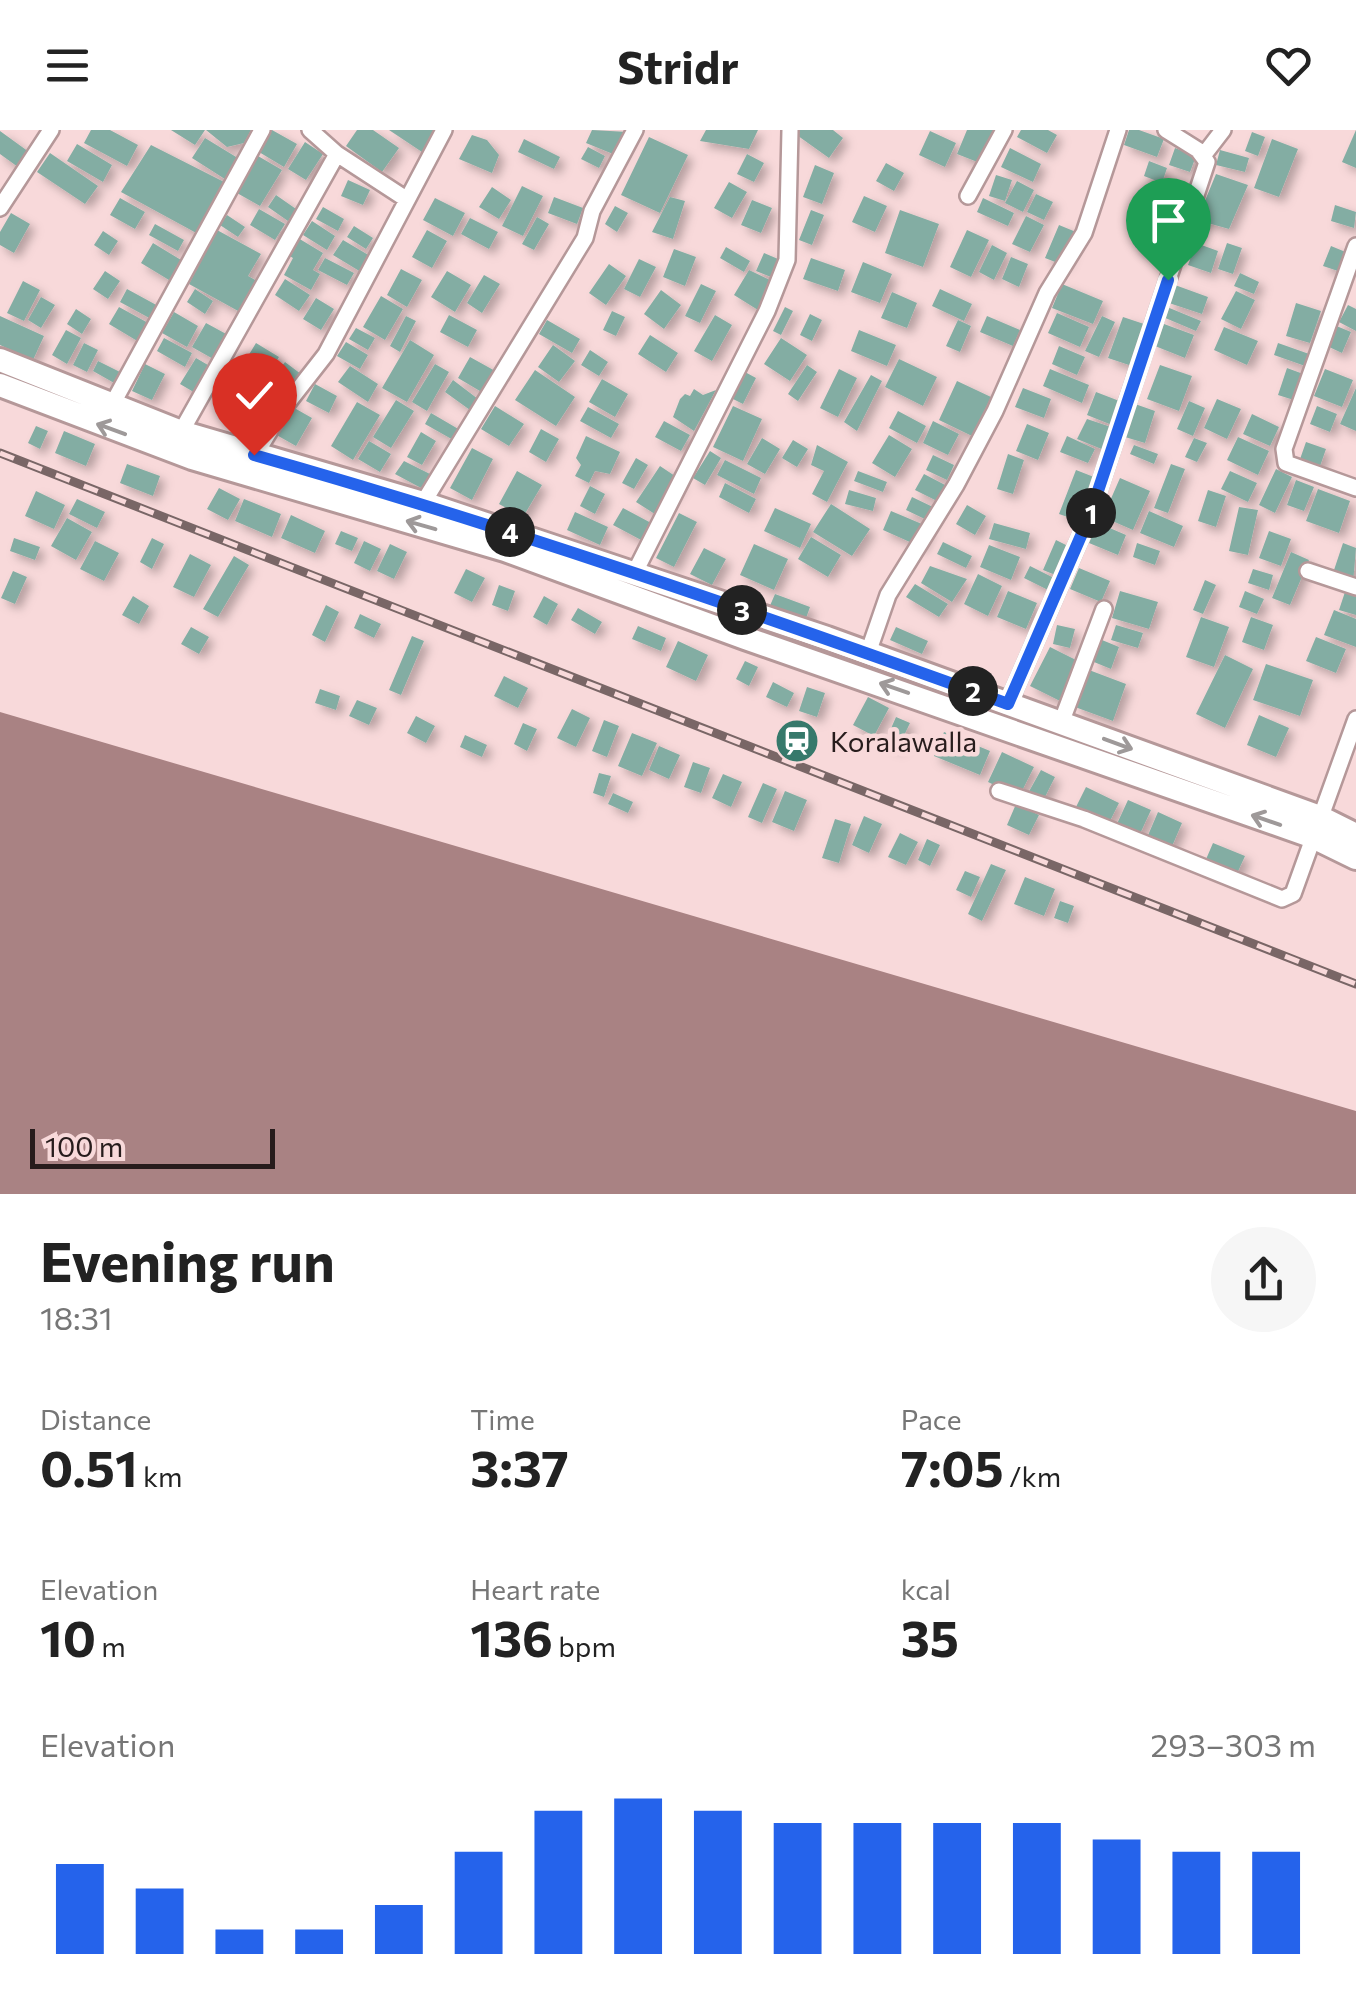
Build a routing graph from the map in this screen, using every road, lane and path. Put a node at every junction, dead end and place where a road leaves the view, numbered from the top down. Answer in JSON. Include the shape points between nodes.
{"nodes":[{"id":1,"x":51,"y":130,"type":"edge"},
{"id":2,"x":262,"y":130,"type":"edge"},
{"id":3,"x":310,"y":130,"type":"edge"},
{"id":4,"x":444,"y":130,"type":"edge"},
{"id":5,"x":635,"y":130,"type":"edge"},
{"id":6,"x":790,"y":130,"type":"edge"},
{"id":7,"x":1004,"y":130,"type":"edge"},
{"id":8,"x":1118,"y":130,"type":"edge"},
{"id":9,"x":1166,"y":130,"type":"edge"},
{"id":10,"x":1223,"y":130,"type":"edge"},
{"id":11,"x":337,"y":154,"type":"junction"},
{"id":12,"x":1202,"y":156,"type":"junction"},
{"id":13,"x":968,"y":196,"type":"dead end"},
{"id":14,"x":406,"y":198,"type":"junction"},
{"id":15,"x":0,"y":208,"type":"edge"},
{"id":16,"x":1356,"y":246,"type":"edge"},
{"id":17,"x":0,"y":360,"type":"edge"},
{"id":18,"x":0,"y":386,"type":"edge"},
{"id":19,"x":113,"y":403,"type":"junction"},
{"id":20,"x":181,"y":432,"type":"junction"},
{"id":21,"x":254,"y":455,"type":"junction"},
{"id":22,"x":1356,"y":488,"type":"edge"},
{"id":23,"x":423,"y":503,"type":"junction"},
{"id":24,"x":1308,"y":570,"type":"dead end"},
{"id":25,"x":634,"y":574,"type":"junction"},
{"id":26,"x":1356,"y":586,"type":"edge"},
{"id":27,"x":1104,"y":610,"type":"dead end"},
{"id":28,"x":868,"y":653,"type":"junction"},
{"id":29,"x":1008,"y":704,"type":"junction"},
{"id":30,"x":1356,"y":719,"type":"edge"},
{"id":31,"x":1061,"y":723,"type":"junction"},
{"id":32,"x":999,"y":791,"type":"dead end"},
{"id":33,"x":1316,"y":826,"type":"junction"},
{"id":34,"x":1356,"y":835,"type":"edge"},
{"id":35,"x":1356,"y":858,"type":"edge"}],
"edges":[{"from":1,"to":15,"type":"street"},
{"from":2,"to":19,"type":"street"},
{"from":3,"to":11,"type":"street"},
{"from":4,"to":14,"type":"street"},
{"from":5,"to":23,"type":"street","via":[[584,238]]},
{"from":6,"to":25,"type":"street","via":[[787,260]]},
{"from":7,"to":13,"type":"street"},
{"from":8,"to":28,"type":"street","via":[[1084,232],[956,485],[888,596]]},
{"from":9,"to":12,"type":"street"},
{"from":10,"to":12,"type":"street"},
{"from":11,"to":14,"type":"street"},
{"from":11,"to":20,"type":"street"},
{"from":12,"to":29,"type":"street","via":[[1207,162],[1090,515]]},
{"from":14,"to":21,"type":"street","via":[[326,354]]},
{"from":16,"to":22,"type":"street","via":[[1284,449],[1286,463]]},
{"from":17,"to":19,"type":"main road"},
{"from":33,"to":18,"type":"main road","one_way":true,"via":[[745,638],[504,550],[192,458]]},
{"from":19,"to":20,"type":"main road"},
{"from":20,"to":21,"type":"main road"},
{"from":21,"to":23,"type":"main road"},
{"from":23,"to":25,"type":"main road"},
{"from":24,"to":26,"type":"street"},
{"from":25,"to":28,"type":"main road"},
{"from":27,"to":31,"type":"street"},
{"from":28,"to":29,"type":"main road"},
{"from":29,"to":31,"type":"main road"},
{"from":30,"to":33,"type":"street"},
{"from":31,"to":33,"type":"main road","one_way":true},
{"from":32,"to":33,"type":"street","via":[[1282,899],[1293,894]]},
{"from":33,"to":34,"type":"main road"},
{"from":33,"to":35,"type":"main road"}]}
